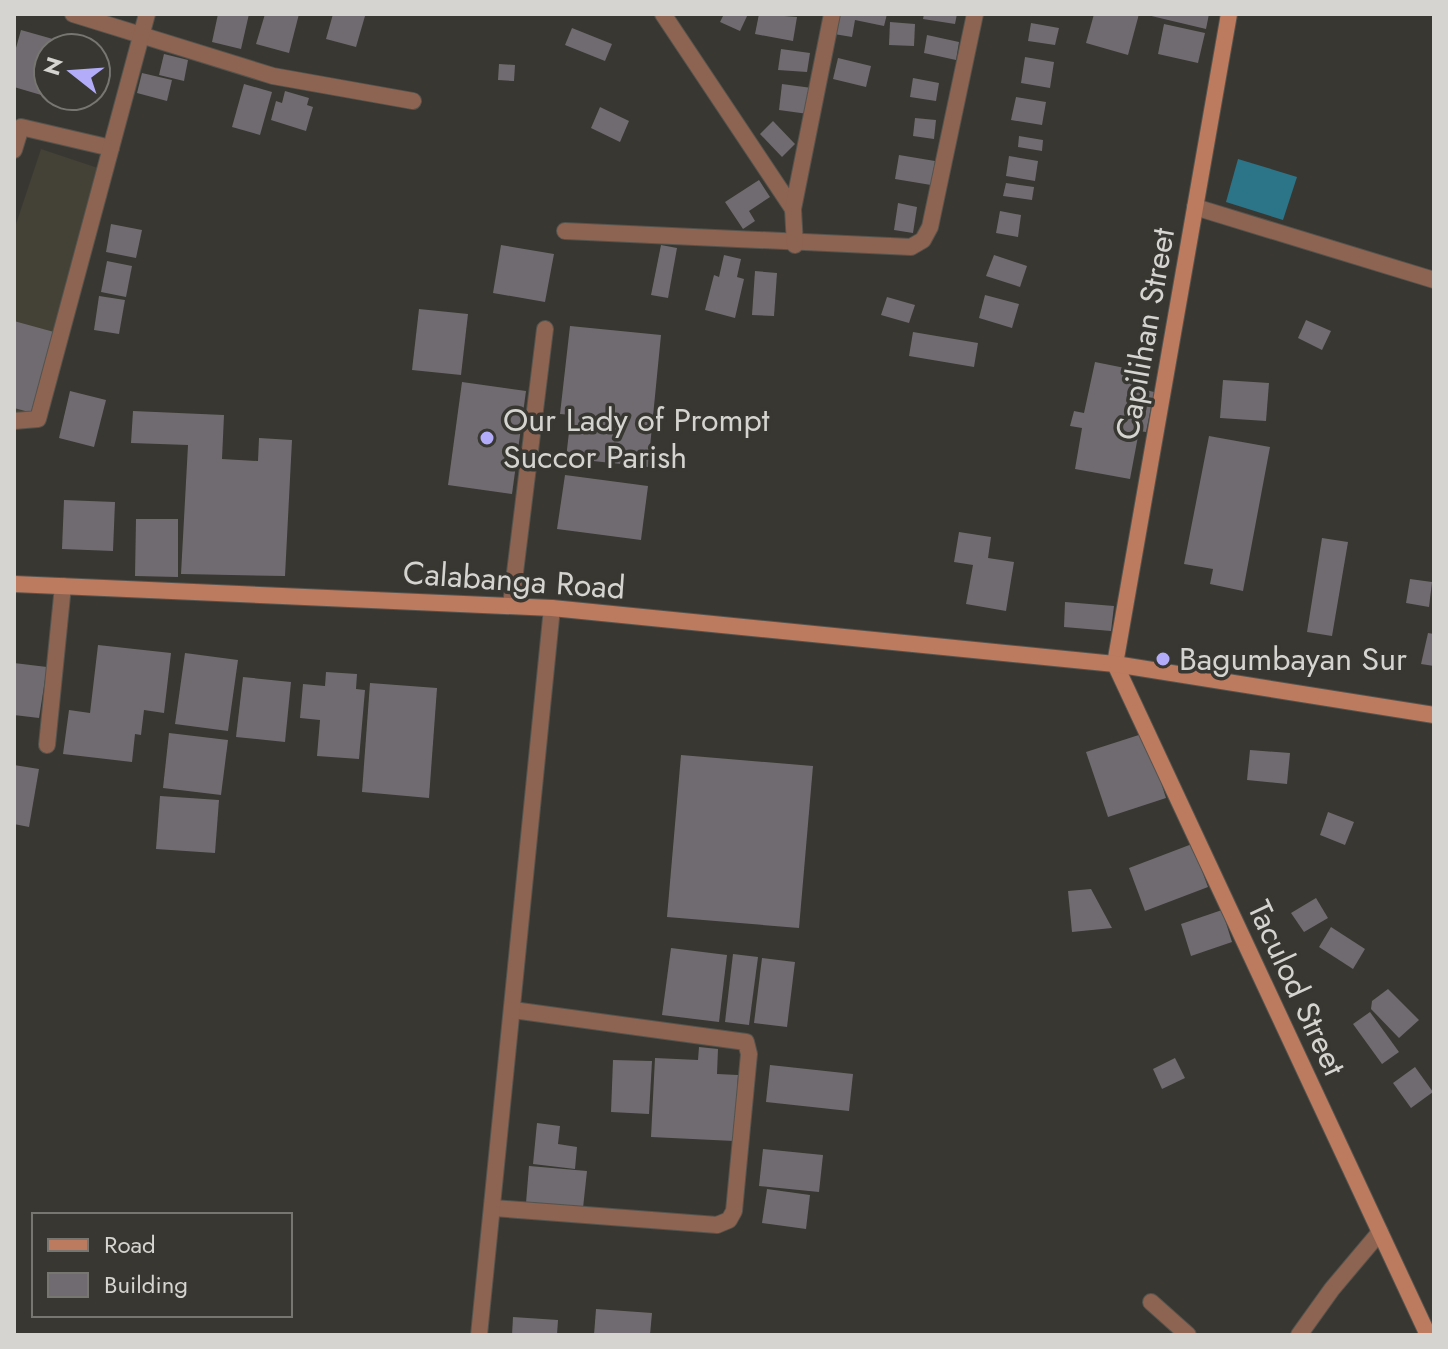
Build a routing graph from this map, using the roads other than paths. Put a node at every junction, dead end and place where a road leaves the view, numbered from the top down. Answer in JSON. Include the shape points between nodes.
{"nodes":[{"id":1,"x":73,"y":14,"type":"edge"},
{"id":2,"x":147,"y":14,"type":"edge"},
{"id":3,"x":663,"y":14,"type":"edge"},
{"id":4,"x":832,"y":14,"type":"edge"},
{"id":5,"x":975,"y":14,"type":"edge"},
{"id":6,"x":1229,"y":14,"type":"edge"},
{"id":7,"x":140,"y":37,"type":"junction"},
{"id":8,"x":413,"y":101,"type":"dead end"},
{"id":9,"x":111,"y":148,"type":"junction"},
{"id":10,"x":14,"y":150,"type":"edge"},
{"id":11,"x":1195,"y":207,"type":"junction"},
{"id":12,"x":793,"y":209,"type":"junction"},
{"id":13,"x":565,"y":231,"type":"dead end"},
{"id":14,"x":795,"y":245,"type":"junction"},
{"id":15,"x":1434,"y":280,"type":"edge"},
{"id":16,"x":545,"y":329,"type":"dead end"},
{"id":17,"x":14,"y":421,"type":"edge"},
{"id":18,"x":14,"y":584,"type":"edge"},
{"id":19,"x":63,"y":586,"type":"junction"},
{"id":20,"x":511,"y":605,"type":"junction"},
{"id":21,"x":552,"y":608,"type":"junction"},
{"id":22,"x":1115,"y":664,"type":"junction"},
{"id":23,"x":1434,"y":715,"type":"edge"},
{"id":24,"x":47,"y":745,"type":"dead end"},
{"id":25,"x":513,"y":1010,"type":"junction"},
{"id":26,"x":493,"y":1208,"type":"junction"},
{"id":27,"x":1380,"y":1232,"type":"junction"},
{"id":28,"x":1151,"y":1302,"type":"dead end"},
{"id":29,"x":479,"y":1335,"type":"edge"},
{"id":30,"x":1188,"y":1335,"type":"edge"},
{"id":31,"x":1299,"y":1335,"type":"edge"},
{"id":32,"x":1428,"y":1335,"type":"edge"}],
"edges":[{"from":1,"to":7,"type":"street"},
{"from":2,"to":7,"type":"street"},
{"from":3,"to":12,"type":"street"},
{"from":4,"to":12,"type":"street"},
{"from":5,"to":14,"type":"street","via":[[923,240],[911,247]]},
{"from":6,"to":11,"type":"main road","name":"Capilihan Street"},
{"from":7,"to":8,"type":"street","via":[[273,76]]},
{"from":7,"to":9,"type":"street"},
{"from":9,"to":10,"type":"street","via":[[21,127]]},
{"from":9,"to":17,"type":"street","via":[[38,419]]},
{"from":11,"to":15,"type":"street"},
{"from":11,"to":22,"type":"main road","name":"Capilihan Street"},
{"from":12,"to":14,"type":"street"},
{"from":13,"to":14,"type":"street"},
{"from":16,"to":20,"type":"street"},
{"from":18,"to":19,"type":"main road","name":"Calabanga Road"},
{"from":19,"to":20,"type":"main road","name":"Calabanga Road"},
{"from":19,"to":24,"type":"street"},
{"from":20,"to":21,"type":"main road","name":"Calabanga Road"},
{"from":21,"to":22,"type":"main road","name":"Calabanga Road"},
{"from":21,"to":25,"type":"street"},
{"from":22,"to":23,"type":"main road","name":"Calabanga Road"},
{"from":22,"to":27,"type":"main road","name":"Taculod Street"},
{"from":25,"to":26,"type":"street"},
{"from":25,"to":26,"type":"street","via":[[746,1042],[734,1211],[717,1225]]},
{"from":26,"to":29,"type":"street"},
{"from":27,"to":31,"type":"street"},
{"from":27,"to":32,"type":"main road","name":"Taculod Street"},
{"from":28,"to":30,"type":"street"}]}
